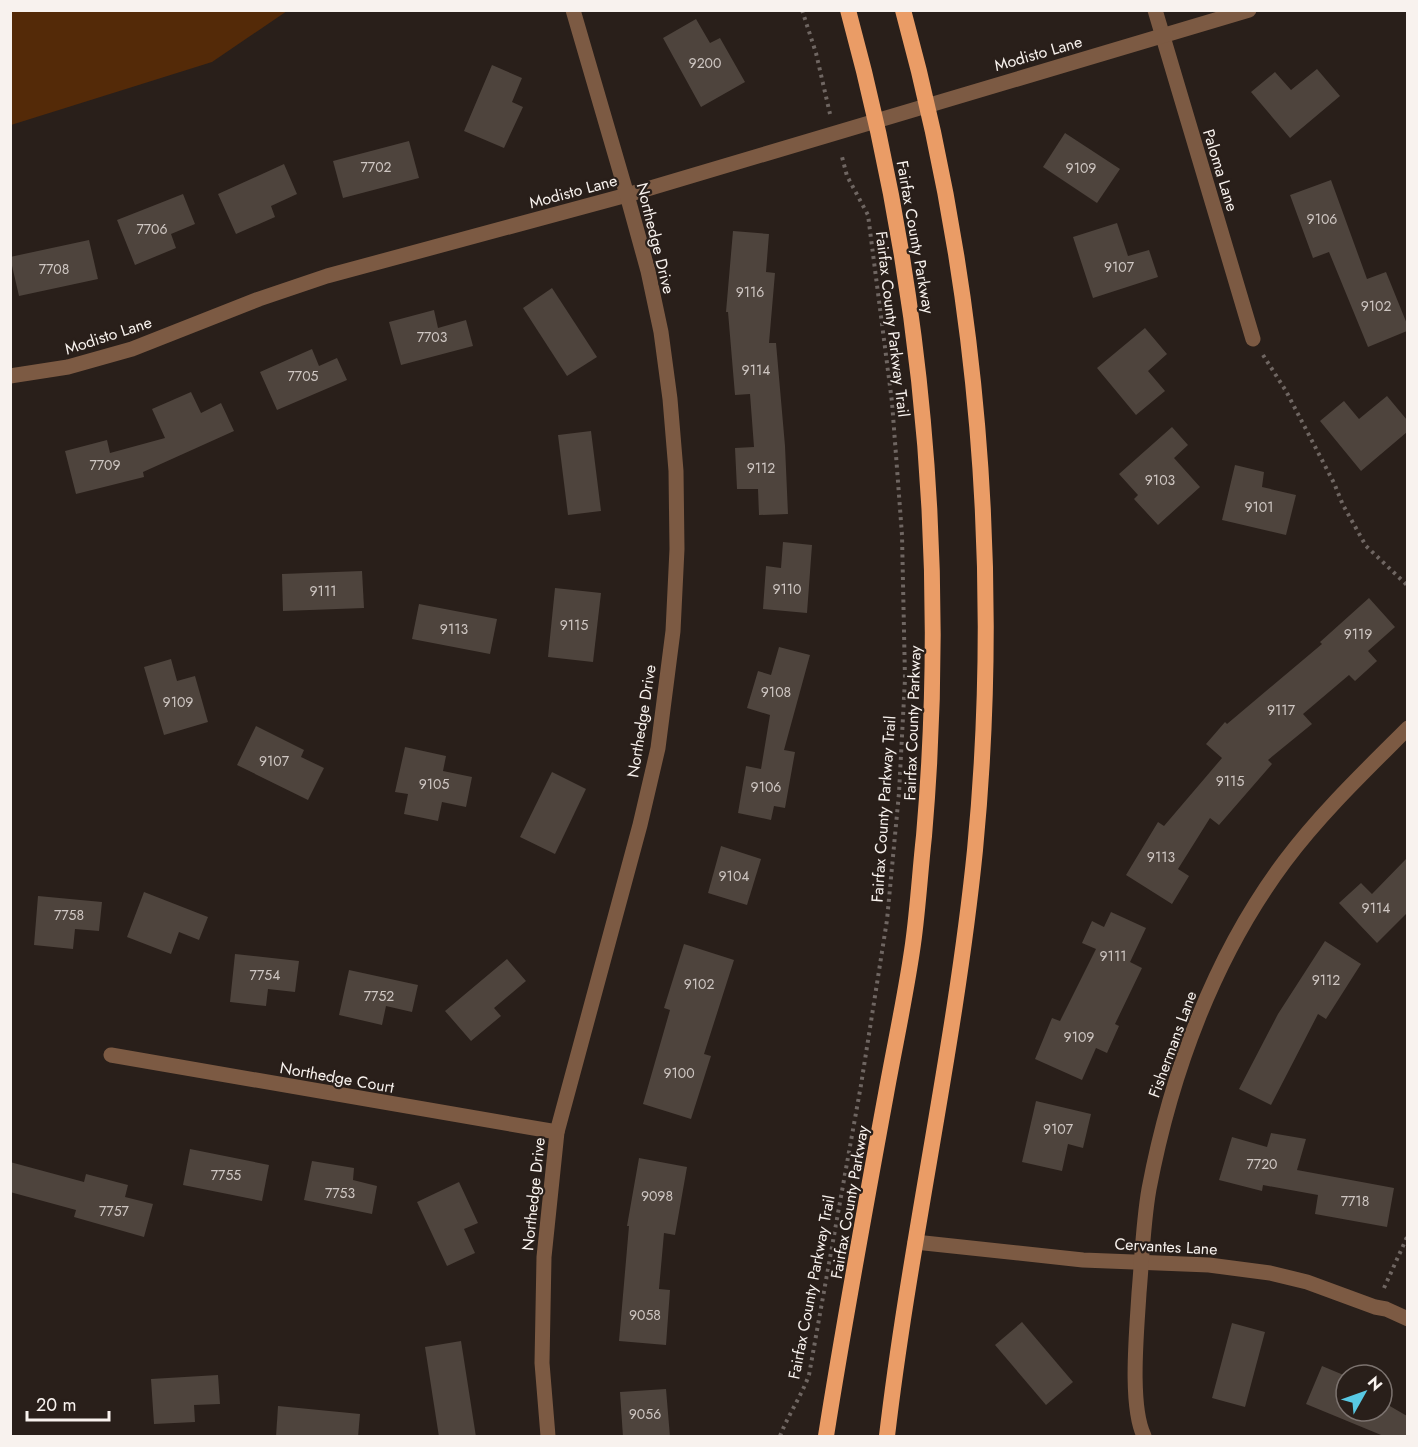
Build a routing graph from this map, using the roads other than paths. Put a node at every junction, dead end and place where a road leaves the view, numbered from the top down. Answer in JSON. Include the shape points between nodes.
{"nodes":[{"id":1,"x":573,"y":10,"type":"edge"},
{"id":2,"x":848,"y":10,"type":"edge"},
{"id":3,"x":903,"y":10,"type":"edge"},
{"id":4,"x":1155,"y":10,"type":"edge"},
{"id":5,"x":1249,"y":10,"type":"edge"},
{"id":6,"x":1162,"y":35,"type":"junction"},
{"id":7,"x":926,"y":105,"type":"junction"},
{"id":8,"x":876,"y":120,"type":"junction"},
{"id":9,"x":627,"y":195,"type":"junction"},
{"id":10,"x":1253,"y":339,"type":"road end"},
{"id":11,"x":10,"y":376,"type":"edge"},
{"id":12,"x":1407,"y":728,"type":"edge"},
{"id":13,"x":111,"y":1055,"type":"dead end"},
{"id":14,"x":557,"y":1132,"type":"junction"},
{"id":15,"x":915,"y":1242,"type":"junction"},
{"id":16,"x":1141,"y":1263,"type":"junction"},
{"id":17,"x":1407,"y":1319,"type":"edge"},
{"id":18,"x":548,"y":1437,"type":"edge"},
{"id":19,"x":825,"y":1437,"type":"edge"},
{"id":20,"x":887,"y":1437,"type":"edge"},
{"id":21,"x":1144,"y":1437,"type":"edge"}],
"edges":[{"from":1,"to":9,"type":"street","name":"Northedge Drive"},
{"from":2,"to":8,"type":"highway","name":"Fairfax County Parkway"},
{"from":3,"to":7,"type":"highway","name":"Fairfax County Parkway"},
{"from":4,"to":6,"type":"street","name":"Paloma Lane"},
{"from":5,"to":6,"type":"street","name":"Modisto Lane"},
{"from":6,"to":7,"type":"street","name":"Modisto Lane"},
{"from":6,"to":10,"type":"street","name":"Paloma Lane"},
{"from":7,"to":8,"type":"street","name":"Modisto Lane"},
{"from":7,"to":15,"type":"highway","name":"Fairfax County Parkway","via":[[944,183],[972,380],[981,479],[986,623],[974,852],[957,994]]},
{"from":8,"to":9,"type":"street","name":"Modisto Lane"},
{"from":8,"to":19,"type":"highway","name":"Fairfax County Parkway","via":[[906,278],[921,400],[932,576],[932,723],[913,942]]},
{"from":9,"to":11,"type":"street","name":"Modisto Lane","via":[[327,276],[132,349],[68,367]]},
{"from":9,"to":14,"type":"street","name":"Northedge Drive","via":[[661,332],[670,399],[676,471],[673,631],[658,748]]},
{"from":12,"to":16,"type":"street","name":"Fishermans Lane","via":[[1323,814],[1285,861],[1250,913],[1208,995],[1174,1082],[1149,1190]]},
{"from":13,"to":14,"type":"street","name":"Northedge Court"},
{"from":14,"to":18,"type":"street","name":"Northedge Drive","via":[[544,1257],[542,1363]]},
{"from":15,"to":16,"type":"street","name":"Cervantes Lane"},
{"from":15,"to":20,"type":"highway","name":"Fairfax County Parkway"},
{"from":16,"to":17,"type":"street","name":"Cervantes Lane","via":[[1209,1264],[1270,1273],[1307,1282]]},
{"from":16,"to":21,"type":"street","name":"Fishermans Lane","via":[[1136,1406]]}]}
